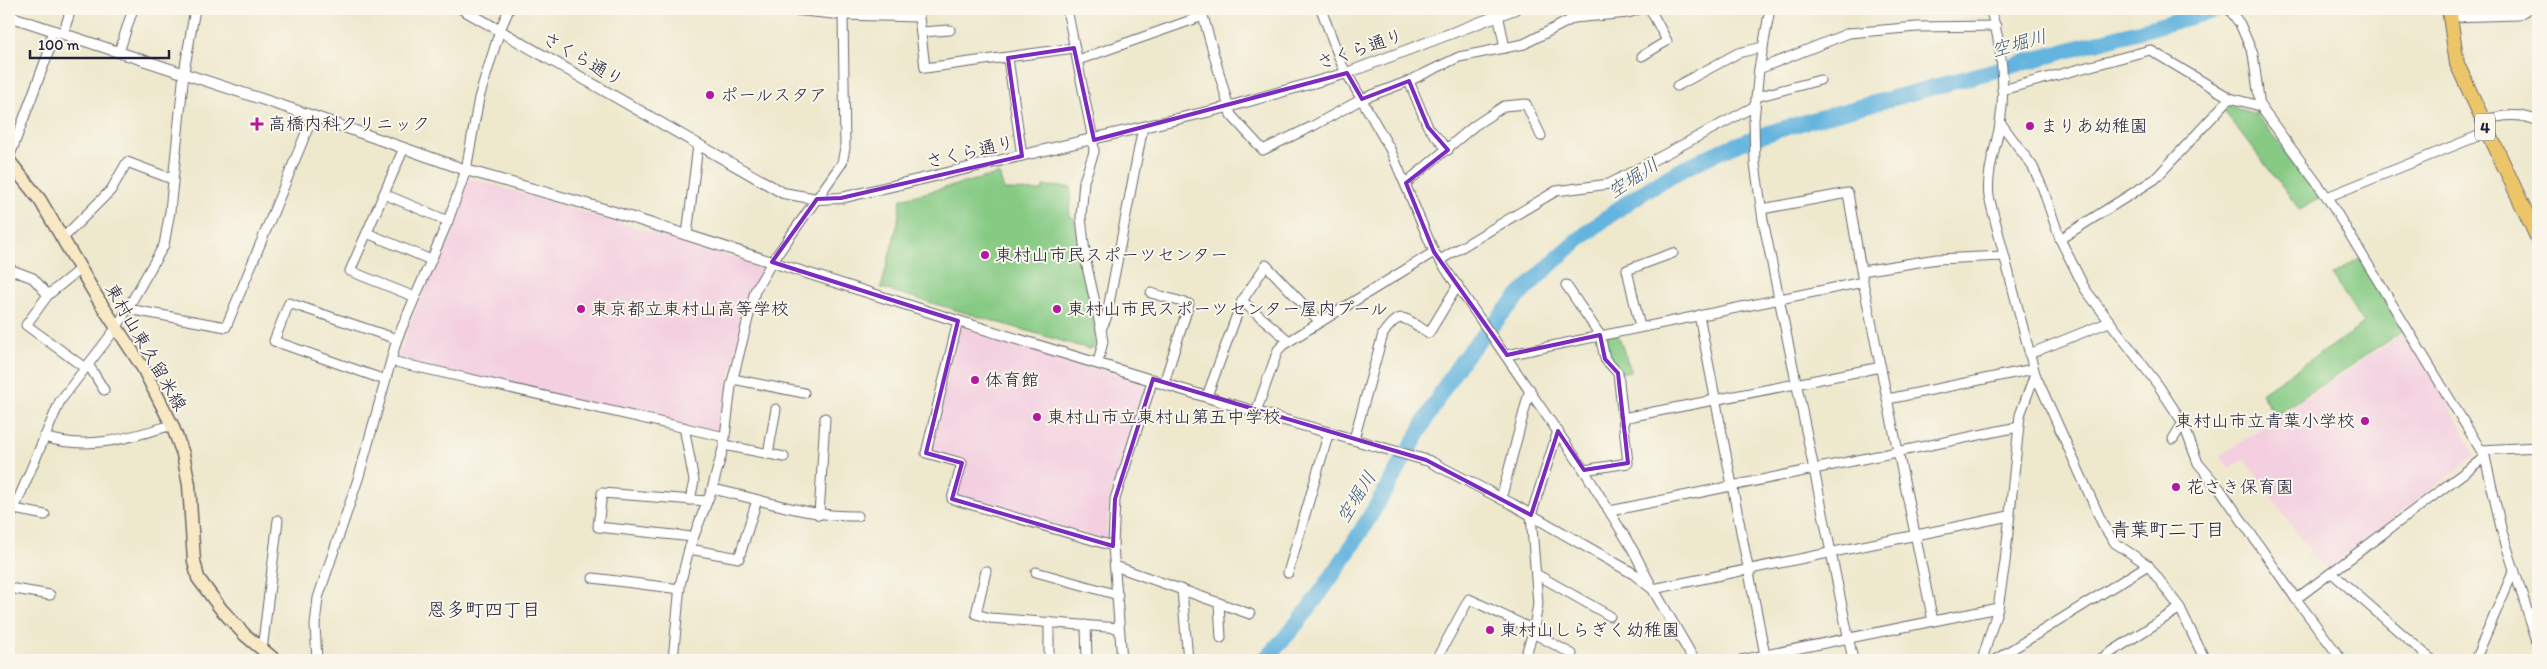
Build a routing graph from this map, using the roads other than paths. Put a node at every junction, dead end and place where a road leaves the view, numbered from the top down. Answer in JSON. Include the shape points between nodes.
{"nodes":[{"id":1,"x":71,"y":9,"type":"edge"},
{"id":2,"x":133,"y":9,"type":"edge"},
{"id":3,"x":195,"y":9,"type":"edge"},
{"id":4,"x":462,"y":9,"type":"edge"},
{"id":5,"x":509,"y":9,"type":"edge"},
{"id":6,"x":784,"y":9,"type":"edge"},
{"id":7,"x":1067,"y":9,"type":"edge"},
{"id":8,"x":1321,"y":9,"type":"edge"},
{"id":9,"x":1515,"y":9,"type":"edge"},
{"id":10,"x":1639,"y":9,"type":"edge"},
{"id":11,"x":1650,"y":9,"type":"edge"},
{"id":12,"x":1770,"y":9,"type":"edge"},
{"id":13,"x":1990,"y":9,"type":"edge"},
{"id":14,"x":2229,"y":9,"type":"edge"},
{"id":15,"x":2528,"y":9,"type":"edge"},
{"id":16,"x":844,"y":12,"type":"edge"},
{"id":17,"x":1202,"y":12,"type":"edge"},
{"id":18,"x":1498,"y":12,"type":"edge"},
{"id":19,"x":918,"y":13,"type":"edge"},
{"id":20,"x":2450,"y":13,"type":"edge"},
{"id":21,"x":9,"y":16,"type":"edge"},
{"id":22,"x":1996,"y":26,"type":"junction"},
{"id":23,"x":500,"y":30,"type":"junction"},
{"id":24,"x":950,"y":30,"type":"dead end"},
{"id":25,"x":52,"y":31,"type":"junction"},
{"id":26,"x":921,"y":32,"type":"junction"},
{"id":27,"x":63,"y":34,"type":"junction"},
{"id":28,"x":1763,"y":47,"type":"junction"},
{"id":29,"x":1074,"y":48,"type":"junction"},
{"id":30,"x":1505,"y":48,"type":"junction"},
{"id":31,"x":120,"y":52,"type":"junction"},
{"id":32,"x":1642,"y":56,"type":"dead end"},
{"id":33,"x":1008,"y":58,"type":"junction"},
{"id":34,"x":1078,"y":60,"type":"junction"},
{"id":35,"x":1760,"y":69,"type":"junction"},
{"id":36,"x":184,"y":72,"type":"junction"},
{"id":37,"x":1347,"y":73,"type":"junction"},
{"id":38,"x":1820,"y":80,"type":"dead end"},
{"id":39,"x":1409,"y":81,"type":"junction"},
{"id":40,"x":1677,"y":86,"type":"dead end"},
{"id":41,"x":2002,"y":89,"type":"junction"},
{"id":42,"x":2230,"y":98,"type":"junction"},
{"id":43,"x":1362,"y":99,"type":"junction"},
{"id":44,"x":1755,"y":102,"type":"junction"},
{"id":45,"x":2260,"y":106,"type":"junction"},
{"id":46,"x":1228,"y":107,"type":"junction"},
{"id":47,"x":313,"y":116,"type":"junction"},
{"id":48,"x":2538,"y":121,"type":"edge"},
{"id":49,"x":2000,"y":122,"type":"junction"},
{"id":50,"x":2485,"y":126,"type":"junction"},
{"id":51,"x":1143,"y":127,"type":"junction"},
{"id":52,"x":1541,"y":136,"type":"dead end"},
{"id":53,"x":1093,"y":140,"type":"junction"},
{"id":54,"x":698,"y":145,"type":"junction"},
{"id":55,"x":404,"y":148,"type":"junction"},
{"id":56,"x":1448,"y":150,"type":"junction"},
{"id":57,"x":1022,"y":156,"type":"junction"},
{"id":58,"x":9,"y":160,"type":"edge"},
{"id":59,"x":466,"y":170,"type":"junction"},
{"id":60,"x":172,"y":179,"type":"junction"},
{"id":61,"x":1406,"y":183,"type":"junction"},
{"id":62,"x":384,"y":194,"type":"junction"},
{"id":63,"x":2327,"y":197,"type":"junction"},
{"id":64,"x":817,"y":199,"type":"junction"},
{"id":65,"x":1762,"y":209,"type":"junction"},
{"id":66,"x":448,"y":221,"type":"junction"},
{"id":67,"x":367,"y":233,"type":"junction"},
{"id":68,"x":687,"y":235,"type":"junction"},
{"id":69,"x":63,"y":238,"type":"junction"},
{"id":70,"x":2060,"y":239,"type":"junction"},
{"id":71,"x":2538,"y":239,"type":"edge"},
{"id":72,"x":1434,"y":252,"type":"junction"},
{"id":73,"x":1673,"y":253,"type":"dead end"},
{"id":74,"x":2003,"y":256,"type":"junction"},
{"id":75,"x":431,"y":260,"type":"junction"},
{"id":76,"x":1440,"y":260,"type":"junction"},
{"id":77,"x":772,"y":262,"type":"junction"},
{"id":78,"x":9,"y":268,"type":"edge"},
{"id":79,"x":80,"y":269,"type":"junction"},
{"id":80,"x":1862,"y":271,"type":"junction"},
{"id":81,"x":1864,"y":282,"type":"junction"},
{"id":82,"x":1458,"y":285,"type":"junction"},
{"id":83,"x":1566,"y":285,"type":"dead end"},
{"id":84,"x":1152,"y":293,"type":"dead end"},
{"id":85,"x":48,"y":295,"type":"junction"},
{"id":86,"x":414,"y":297,"type":"junction"},
{"id":87,"x":1780,"y":299,"type":"junction"},
{"id":88,"x":1242,"y":300,"type":"junction"},
{"id":89,"x":128,"y":309,"type":"junction"},
{"id":90,"x":1699,"y":315,"type":"junction"},
{"id":91,"x":958,"y":321,"type":"junction"},
{"id":92,"x":1320,"y":322,"type":"junction"},
{"id":93,"x":2109,"y":322,"type":"junction"},
{"id":94,"x":117,"y":327,"type":"junction"},
{"id":95,"x":1640,"y":327,"type":"junction"},
{"id":96,"x":1101,"y":329,"type":"junction"},
{"id":97,"x":1600,"y":335,"type":"junction"},
{"id":98,"x":397,"y":339,"type":"junction"},
{"id":99,"x":1289,"y":340,"type":"junction"},
{"id":100,"x":2029,"y":354,"type":"junction"},
{"id":101,"x":1507,"y":355,"type":"junction"},
{"id":102,"x":391,"y":362,"type":"junction"},
{"id":103,"x":1098,"y":362,"type":"junction"},
{"id":104,"x":87,"y":366,"type":"junction"},
{"id":105,"x":1881,"y":367,"type":"junction"},
{"id":106,"x":2034,"y":372,"type":"junction"},
{"id":107,"x":733,"y":379,"type":"junction"},
{"id":108,"x":1153,"y":379,"type":"junction"},
{"id":109,"x":386,"y":380,"type":"junction"},
{"id":110,"x":1164,"y":383,"type":"junction"},
{"id":111,"x":1798,"y":384,"type":"junction"},
{"id":112,"x":1530,"y":389,"type":"junction"},
{"id":113,"x":104,"y":390,"type":"dead end"},
{"id":114,"x":804,"y":393,"type":"dead end"},
{"id":115,"x":1207,"y":396,"type":"junction"},
{"id":116,"x":1888,"y":399,"type":"junction"},
{"id":117,"x":1716,"y":400,"type":"junction"},
{"id":118,"x":776,"y":409,"type":"dead end"},
{"id":119,"x":1256,"y":412,"type":"junction"},
{"id":120,"x":825,"y":418,"type":"dead end"},
{"id":121,"x":1622,"y":418,"type":"junction"},
{"id":122,"x":2182,"y":423,"type":"junction"},
{"id":123,"x":172,"y":425,"type":"junction"},
{"id":124,"x":684,"y":427,"type":"junction"},
{"id":125,"x":2018,"y":427,"type":"junction"},
{"id":126,"x":1558,"y":431,"type":"junction"},
{"id":127,"x":1329,"y":432,"type":"junction"},
{"id":128,"x":44,"y":437,"type":"junction"},
{"id":129,"x":1354,"y":439,"type":"junction"},
{"id":130,"x":2173,"y":439,"type":"dead end"},
{"id":131,"x":724,"y":441,"type":"junction"},
{"id":132,"x":2538,"y":447,"type":"edge"},
{"id":133,"x":1898,"y":452,"type":"junction"},
{"id":134,"x":2483,"y":453,"type":"junction"},
{"id":135,"x":768,"y":454,"type":"junction"},
{"id":136,"x":784,"y":457,"type":"dead end"},
{"id":137,"x":1814,"y":469,"type":"junction"},
{"id":138,"x":1584,"y":470,"type":"junction"},
{"id":139,"x":1732,"y":486,"type":"junction"},
{"id":140,"x":712,"y":489,"type":"junction"},
{"id":141,"x":1501,"y":498,"type":"junction"},
{"id":142,"x":690,"y":500,"type":"junction"},
{"id":143,"x":757,"y":500,"type":"junction"},
{"id":144,"x":707,"y":501,"type":"junction"},
{"id":145,"x":14,"y":509,"type":"junction"},
{"id":146,"x":1610,"y":511,"type":"junction"},
{"id":147,"x":45,"y":515,"type":"dead end"},
{"id":148,"x":819,"y":515,"type":"junction"},
{"id":149,"x":1531,"y":515,"type":"junction"},
{"id":150,"x":858,"y":516,"type":"dead end"},
{"id":151,"x":2009,"y":516,"type":"junction"},
{"id":152,"x":278,"y":520,"type":"dead end"},
{"id":153,"x":9,"y":521,"type":"edge"},
{"id":154,"x":1915,"y":535,"type":"junction"},
{"id":155,"x":693,"y":537,"type":"junction"},
{"id":156,"x":1113,"y":546,"type":"junction"},
{"id":157,"x":689,"y":548,"type":"junction"},
{"id":158,"x":1832,"y":552,"type":"junction"},
{"id":159,"x":2148,"y":564,"type":"junction"},
{"id":160,"x":1115,"y":566,"type":"junction"},
{"id":161,"x":1749,"y":570,"type":"junction"},
{"id":162,"x":2514,"y":570,"type":"junction"},
{"id":163,"x":986,"y":571,"type":"dead end"},
{"id":164,"x":1036,"y":572,"type":"dead end"},
{"id":165,"x":1288,"y":573,"type":"dead end"},
{"id":166,"x":2332,"y":573,"type":"junction"},
{"id":167,"x":1536,"y":574,"type":"junction"},
{"id":168,"x":593,"y":578,"type":"dead end"},
{"id":169,"x":9,"y":588,"type":"edge"},
{"id":170,"x":680,"y":588,"type":"junction"},
{"id":171,"x":1182,"y":590,"type":"junction"},
{"id":172,"x":1653,"y":590,"type":"junction"},
{"id":173,"x":50,"y":595,"type":"dead end"},
{"id":174,"x":1118,"y":595,"type":"junction"},
{"id":175,"x":2296,"y":599,"type":"junction"},
{"id":176,"x":1219,"y":603,"type":"junction"},
{"id":177,"x":1998,"y":608,"type":"junction"},
{"id":178,"x":2180,"y":608,"type":"junction"},
{"id":179,"x":1250,"y":614,"type":"dead end"},
{"id":180,"x":1610,"y":616,"type":"dead end"},
{"id":181,"x":1933,"y":620,"type":"junction"},
{"id":182,"x":1049,"y":622,"type":"junction"},
{"id":183,"x":1086,"y":625,"type":"junction"},
{"id":184,"x":1119,"y":628,"type":"junction"},
{"id":185,"x":1534,"y":632,"type":"junction"},
{"id":186,"x":1221,"y":638,"type":"dead end"},
{"id":187,"x":1848,"y":638,"type":"junction"},
{"id":188,"x":2538,"y":644,"type":"edge"},
{"id":189,"x":262,"y":650,"type":"junction"},
{"id":190,"x":1572,"y":654,"type":"dead end"},
{"id":191,"x":1765,"y":655,"type":"junction"},
{"id":192,"x":275,"y":660,"type":"edge"},
{"id":193,"x":317,"y":660,"type":"edge"},
{"id":194,"x":673,"y":660,"type":"edge"},
{"id":195,"x":1049,"y":660,"type":"edge"},
{"id":196,"x":1086,"y":660,"type":"edge"},
{"id":197,"x":1122,"y":660,"type":"edge"},
{"id":198,"x":1188,"y":660,"type":"edge"},
{"id":199,"x":1436,"y":660,"type":"edge"},
{"id":200,"x":1524,"y":660,"type":"edge"},
{"id":201,"x":1694,"y":660,"type":"edge"},
{"id":202,"x":1741,"y":660,"type":"edge"},
{"id":203,"x":1853,"y":660,"type":"edge"},
{"id":204,"x":1982,"y":660,"type":"edge"},
{"id":205,"x":1996,"y":660,"type":"edge"},
{"id":206,"x":2099,"y":660,"type":"edge"},
{"id":207,"x":2205,"y":660,"type":"edge"},
{"id":208,"x":2342,"y":660,"type":"edge"},
{"id":209,"x":2432,"y":660,"type":"edge"},
{"id":210,"x":2476,"y":660,"type":"edge"}],
"edges":[{"from":1,"to":27,"type":"street"},
{"from":2,"to":31,"type":"street"},
{"from":3,"to":36,"type":"street"},
{"from":4,"to":23,"type":"street","name":"さくら通り"},
{"from":5,"to":23,"type":"street"},
{"from":6,"to":16,"type":"street"},
{"from":7,"to":29,"type":"street"},
{"from":8,"to":37,"type":"street"},
{"from":9,"to":18,"type":"street","name":"さくら通り"},
{"from":10,"to":30,"type":"street","via":[[1574,18],[1524,44]]},
{"from":11,"to":32,"type":"street","via":[[1666,42]]},
{"from":12,"to":28,"type":"street"},
{"from":13,"to":22,"type":"street"},
{"from":14,"to":45,"type":"street","via":[[2253,54]]},
{"from":15,"to":20,"type":"street","via":[[2518,15]]},
{"from":16,"to":19,"type":"street"},
{"from":16,"to":64,"type":"street","via":[[846,148],[842,163]]},
{"from":17,"to":34,"type":"street"},
{"from":17,"to":46,"type":"street"},
{"from":18,"to":30,"type":"street"},
{"from":18,"to":37,"type":"street","name":"さくら通り"},
{"from":19,"to":26,"type":"street"},
{"from":20,"to":50,"type":"main road","number":"4","via":[[2457,64]]},
{"from":21,"to":25,"type":"street"},
{"from":22,"to":35,"type":"street","via":[[1849,32]]},
{"from":22,"to":41,"type":"street"},
{"from":23,"to":54,"type":"street","name":"さくら通り"},
{"from":23,"to":59,"type":"street","via":[[479,98]]},
{"from":24,"to":26,"type":"street"},
{"from":25,"to":27,"type":"street"},
{"from":25,"to":58,"type":"street","via":[[49,51]]},
{"from":26,"to":33,"type":"street","via":[[925,68]]},
{"from":27,"to":31,"type":"street"},
{"from":28,"to":35,"type":"street"},
{"from":28,"to":40,"type":"street","via":[[1738,53]]},
{"from":29,"to":33,"type":"street"},
{"from":29,"to":34,"type":"street"},
{"from":30,"to":39,"type":"street","via":[[1459,56]]},
{"from":31,"to":36,"type":"street"},
{"from":33,"to":57,"type":"street"},
{"from":34,"to":53,"type":"street"},
{"from":35,"to":44,"type":"street"},
{"from":36,"to":47,"type":"street"},
{"from":36,"to":60,"type":"street"},
{"from":37,"to":43,"type":"street"},
{"from":37,"to":46,"type":"street","name":"さくら通り"},
{"from":38,"to":44,"type":"street"},
{"from":39,"to":43,"type":"street"},
{"from":39,"to":56,"type":"street","via":[[1428,127]]},
{"from":41,"to":42,"type":"street","via":[[2150,50]]},
{"from":41,"to":49,"type":"street"},
{"from":42,"to":45,"type":"street"},
{"from":42,"to":70,"type":"street","via":[[2155,180]]},
{"from":43,"to":46,"type":"street","via":[[1263,150]]},
{"from":43,"to":61,"type":"street"},
{"from":44,"to":65,"type":"street","via":[[1755,164]]},
{"from":44,"to":76,"type":"street","via":[[1609,184],[1556,191]]},
{"from":45,"to":63,"type":"street"},
{"from":46,"to":51,"type":"street","name":"さくら通り"},
{"from":47,"to":55,"type":"street"},
{"from":47,"to":89,"type":"street","via":[[226,327]]},
{"from":48,"to":50,"type":"street","via":[[2512,115]]},
{"from":49,"to":70,"type":"street","via":[[2033,167]]},
{"from":49,"to":74,"type":"street","via":[[1988,184]]},
{"from":50,"to":63,"type":"street"},
{"from":50,"to":71,"type":"main road","number":"4"},
{"from":51,"to":53,"type":"street","name":"さくら通り"},
{"from":51,"to":96,"type":"street","via":[[1106,319]]},
{"from":52,"to":56,"type":"street","via":[[1526,104],[1504,106],[1474,126]]},
{"from":53,"to":57,"type":"street","name":"さくら通り"},
{"from":53,"to":96,"type":"street","via":[[1094,152],[1084,181],[1081,217],[1086,262]]},
{"from":54,"to":64,"type":"street","name":"さくら通り","via":[[783,193]]},
{"from":54,"to":68,"type":"street"},
{"from":55,"to":59,"type":"street"},
{"from":55,"to":62,"type":"street"},
{"from":56,"to":61,"type":"street"},
{"from":57,"to":64,"type":"street","name":"さくら通り","via":[[841,198]]},
{"from":58,"to":69,"type":"main road","name":"東村山東久留米線","via":[[40,200]]},
{"from":59,"to":66,"type":"street"},
{"from":59,"to":68,"type":"street"},
{"from":60,"to":69,"type":"street","via":[[127,162],[111,190]]},
{"from":60,"to":89,"type":"street","via":[[164,245]]},
{"from":61,"to":72,"type":"street"},
{"from":62,"to":66,"type":"street"},
{"from":62,"to":67,"type":"street"},
{"from":63,"to":134,"type":"street"},
{"from":64,"to":77,"type":"street"},
{"from":65,"to":80,"type":"street","via":[[1848,193]]},
{"from":65,"to":87,"type":"street"},
{"from":66,"to":75,"type":"street"},
{"from":67,"to":75,"type":"street"},
{"from":67,"to":86,"type":"street","via":[[350,271]]},
{"from":68,"to":77,"type":"street"},
{"from":69,"to":79,"type":"main road","name":"東村山東久留米線"},
{"from":70,"to":93,"type":"street","via":[[2086,289]]},
{"from":72,"to":76,"type":"street"},
{"from":72,"to":92,"type":"street"},
{"from":73,"to":95,"type":"street","via":[[1627,270]]},
{"from":74,"to":80,"type":"street","via":[[1937,259]]},
{"from":74,"to":100,"type":"street"},
{"from":75,"to":86,"type":"street"},
{"from":76,"to":82,"type":"street"},
{"from":77,"to":91,"type":"street"},
{"from":77,"to":107,"type":"street","via":[[755,291]]},
{"from":78,"to":85,"type":"street","via":[[33,278]]},
{"from":79,"to":85,"type":"street"},
{"from":79,"to":94,"type":"main road","name":"東村山東久留米線"},
{"from":80,"to":81,"type":"street"},
{"from":81,"to":87,"type":"street"},
{"from":81,"to":105,"type":"street"},
{"from":82,"to":101,"type":"street"},
{"from":82,"to":129,"type":"street","via":[[1429,333],[1397,317],[1383,334]]},
{"from":83,"to":97,"type":"street"},
{"from":84,"to":110,"type":"street","via":[[1189,304]]},
{"from":85,"to":104,"type":"street","via":[[26,325]]},
{"from":86,"to":98,"type":"street"},
{"from":87,"to":90,"type":"street"},
{"from":87,"to":111,"type":"street"},
{"from":88,"to":92,"type":"street","via":[[1266,265]]},
{"from":88,"to":99,"type":"street"},
{"from":88,"to":115,"type":"street"},
{"from":89,"to":94,"type":"street"},
{"from":90,"to":95,"type":"street"},
{"from":90,"to":117,"type":"street"},
{"from":91,"to":103,"type":"street"},
{"from":91,"to":156,"type":"street","via":[[926,453],[962,463],[952,499]]},
{"from":92,"to":99,"type":"street"},
{"from":93,"to":100,"type":"street"},
{"from":93,"to":122,"type":"street","via":[[2158,385]]},
{"from":94,"to":104,"type":"street"},
{"from":94,"to":123,"type":"main road","name":"東村山東久留米線"},
{"from":95,"to":97,"type":"street"},
{"from":96,"to":103,"type":"street","via":[[1103,342]]},
{"from":97,"to":101,"type":"street"},
{"from":97,"to":121,"type":"street","via":[[1604,359],[1618,373]]},
{"from":98,"to":102,"type":"street"},
{"from":98,"to":109,"type":"street","via":[[290,303],[274,341]]},
{"from":99,"to":119,"type":"street","via":[[1278,350]]},
{"from":100,"to":106,"type":"street"},
{"from":101,"to":112,"type":"street"},
{"from":102,"to":109,"type":"street"},
{"from":102,"to":124,"type":"street"},
{"from":103,"to":108,"type":"street"},
{"from":104,"to":113,"type":"street"},
{"from":104,"to":128,"type":"street","via":[[60,401]]},
{"from":105,"to":111,"type":"street"},
{"from":105,"to":116,"type":"street"},
{"from":106,"to":116,"type":"street"},
{"from":106,"to":125,"type":"street"},
{"from":106,"to":159,"type":"street","via":[[2104,527],[2114,543]]},
{"from":107,"to":114,"type":"street"},
{"from":107,"to":131,"type":"street"},
{"from":108,"to":110,"type":"street"},
{"from":108,"to":156,"type":"street","via":[[1115,499]]},
{"from":109,"to":193,"type":"street","via":[[359,476],[318,598],[315,625]]},
{"from":110,"to":115,"type":"street"},
{"from":111,"to":117,"type":"street"},
{"from":111,"to":137,"type":"street"},
{"from":112,"to":126,"type":"street"},
{"from":112,"to":141,"type":"street"},
{"from":115,"to":119,"type":"street"},
{"from":116,"to":133,"type":"street"},
{"from":117,"to":121,"type":"street"},
{"from":117,"to":139,"type":"street"},
{"from":118,"to":135,"type":"street"},
{"from":119,"to":127,"type":"street"},
{"from":120,"to":148,"type":"street"},
{"from":121,"to":138,"type":"street","via":[[1628,463]]},
{"from":122,"to":130,"type":"street"},
{"from":122,"to":175,"type":"street","via":[[2198,463],[2220,489]]},
{"from":123,"to":128,"type":"street","via":[[128,439],[96,444],[64,443]]},
{"from":123,"to":189,"type":"main road","name":"東村山東久留米線","via":[[188,484],[198,578],[221,609]]},
{"from":124,"to":131,"type":"street"},
{"from":124,"to":142,"type":"street","via":[[694,481]]},
{"from":125,"to":133,"type":"street"},
{"from":125,"to":151,"type":"street"},
{"from":126,"to":138,"type":"street"},
{"from":126,"to":149,"type":"street"},
{"from":127,"to":129,"type":"street"},
{"from":127,"to":165,"type":"street"},
{"from":128,"to":145,"type":"street"},
{"from":129,"to":141,"type":"street","via":[[1426,460]]},
{"from":131,"to":135,"type":"street"},
{"from":131,"to":140,"type":"street"},
{"from":132,"to":134,"type":"street"},
{"from":133,"to":137,"type":"street"},
{"from":133,"to":154,"type":"street"},
{"from":134,"to":162,"type":"street"},
{"from":134,"to":166,"type":"street"},
{"from":135,"to":136,"type":"street"},
{"from":137,"to":139,"type":"street"},
{"from":137,"to":158,"type":"street"},
{"from":138,"to":146,"type":"street"},
{"from":139,"to":146,"type":"street"},
{"from":139,"to":161,"type":"street"},
{"from":140,"to":143,"type":"street"},
{"from":140,"to":144,"type":"street"},
{"from":141,"to":149,"type":"street"},
{"from":142,"to":144,"type":"street"},
{"from":142,"to":155,"type":"street","via":[[602,493],[598,527]]},
{"from":143,"to":148,"type":"street"},
{"from":143,"to":157,"type":"street","via":[[739,558]]},
{"from":144,"to":155,"type":"street"},
{"from":145,"to":147,"type":"street"},
{"from":145,"to":153,"type":"street"},
{"from":146,"to":172,"type":"street"},
{"from":148,"to":150,"type":"street"},
{"from":149,"to":167,"type":"street"},
{"from":149,"to":172,"type":"street","via":[[1634,574]]},
{"from":151,"to":154,"type":"street"},
{"from":151,"to":177,"type":"street"},
{"from":152,"to":189,"type":"street"},
{"from":154,"to":158,"type":"street"},
{"from":154,"to":181,"type":"street"},
{"from":155,"to":157,"type":"street"},
{"from":156,"to":160,"type":"street"},
{"from":157,"to":170,"type":"street"},
{"from":158,"to":161,"type":"street"},
{"from":158,"to":187,"type":"street"},
{"from":159,"to":178,"type":"street"},
{"from":159,"to":205,"type":"street"},
{"from":160,"to":171,"type":"street"},
{"from":160,"to":174,"type":"street"},
{"from":161,"to":172,"type":"street"},
{"from":161,"to":191,"type":"street"},
{"from":162,"to":188,"type":"street"},
{"from":162,"to":210,"type":"street"},
{"from":163,"to":182,"type":"street","via":[[976,614]]},
{"from":164,"to":174,"type":"street"},
{"from":166,"to":175,"type":"street"},
{"from":166,"to":209,"type":"street"},
{"from":167,"to":180,"type":"street"},
{"from":167,"to":185,"type":"street","via":[[1538,604]]},
{"from":168,"to":170,"type":"street"},
{"from":169,"to":173,"type":"street"},
{"from":170,"to":194,"type":"street"},
{"from":171,"to":176,"type":"street"},
{"from":171,"to":198,"type":"street"},
{"from":172,"to":201,"type":"street"},
{"from":174,"to":184,"type":"street"},
{"from":175,"to":208,"type":"street"},
{"from":176,"to":179,"type":"street"},
{"from":176,"to":186,"type":"street"},
{"from":177,"to":181,"type":"street"},
{"from":177,"to":204,"type":"street"},
{"from":178,"to":206,"type":"street"},
{"from":178,"to":207,"type":"street"},
{"from":181,"to":187,"type":"street"},
{"from":182,"to":183,"type":"street"},
{"from":182,"to":195,"type":"street"},
{"from":183,"to":184,"type":"street"},
{"from":183,"to":196,"type":"street"},
{"from":184,"to":197,"type":"street"},
{"from":185,"to":190,"type":"street"},
{"from":185,"to":199,"type":"street","via":[[1468,600]]},
{"from":185,"to":200,"type":"street"},
{"from":187,"to":191,"type":"street"},
{"from":187,"to":203,"type":"street"},
{"from":189,"to":192,"type":"main road","name":"東村山東久留米線"},
{"from":191,"to":202,"type":"street"}]}
